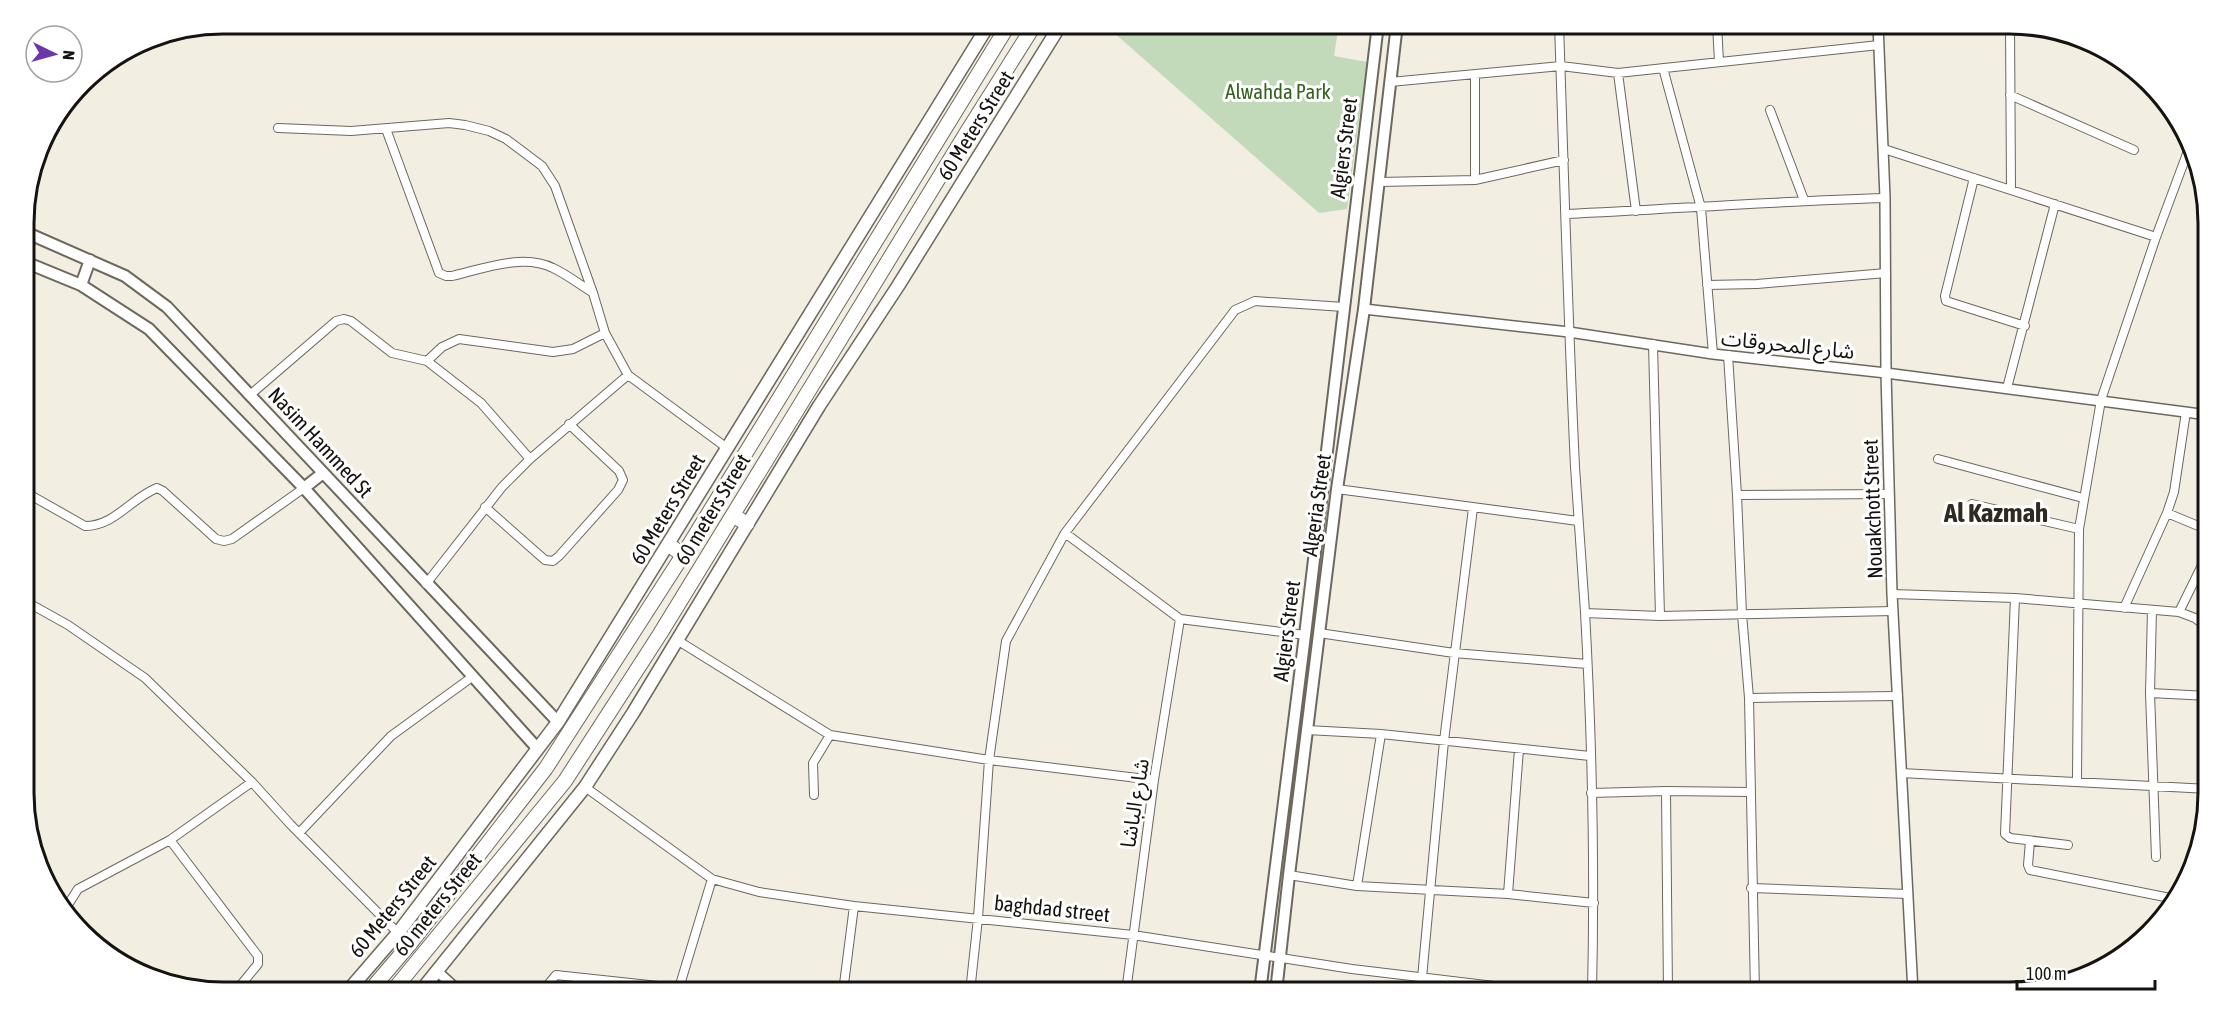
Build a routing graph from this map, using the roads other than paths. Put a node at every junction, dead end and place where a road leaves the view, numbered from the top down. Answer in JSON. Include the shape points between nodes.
{"nodes":[{"id":1,"x":982,"y":35,"type":"edge"},
{"id":2,"x":1002,"y":35,"type":"edge"},
{"id":3,"x":1028,"y":35,"type":"edge"},
{"id":4,"x":1053,"y":35,"type":"edge"},
{"id":5,"x":1377,"y":35,"type":"edge"},
{"id":6,"x":1396,"y":35,"type":"edge"},
{"id":7,"x":1560,"y":35,"type":"edge"},
{"id":8,"x":1718,"y":35,"type":"edge"},
{"id":9,"x":1879,"y":35,"type":"edge"},
{"id":10,"x":2010,"y":35,"type":"edge"},
{"id":11,"x":1879,"y":45,"type":"junction"},
{"id":12,"x":1719,"y":62,"type":"junction"},
{"id":13,"x":1561,"y":66,"type":"junction"},
{"id":14,"x":1663,"y":68,"type":"junction"},
{"id":15,"x":1618,"y":73,"type":"junction"},
{"id":16,"x":1475,"y":75,"type":"junction"},
{"id":17,"x":1390,"y":82,"type":"junction"},
{"id":18,"x":2010,"y":95,"type":"junction"},
{"id":19,"x":1770,"y":110,"type":"dead end"},
{"id":20,"x":951,"y":118,"type":"junction"},
{"id":21,"x":278,"y":128,"type":"dead end"},
{"id":22,"x":386,"y":129,"type":"junction"},
{"id":23,"x":967,"y":132,"type":"junction"},
{"id":24,"x":1884,"y":149,"type":"junction"},
{"id":25,"x":2134,"y":150,"type":"dead end"},
{"id":26,"x":2186,"y":157,"type":"edge"},
{"id":27,"x":1564,"y":160,"type":"junction"},
{"id":28,"x":1974,"y":178,"type":"junction"},
{"id":29,"x":1475,"y":180,"type":"junction"},
{"id":30,"x":1379,"y":182,"type":"junction"},
{"id":31,"x":2011,"y":189,"type":"junction"},
{"id":32,"x":1885,"y":198,"type":"junction"},
{"id":33,"x":1804,"y":200,"type":"junction"},
{"id":34,"x":2055,"y":204,"type":"junction"},
{"id":35,"x":1701,"y":208,"type":"junction"},
{"id":36,"x":1636,"y":211,"type":"junction"},
{"id":37,"x":1567,"y":214,"type":"junction"},
{"id":38,"x":35,"y":237,"type":"edge"},
{"id":39,"x":2156,"y":237,"type":"junction"},
{"id":40,"x":90,"y":260,"type":"junction"},
{"id":41,"x":35,"y":266,"type":"edge"},
{"id":42,"x":1886,"y":273,"type":"junction"},
{"id":43,"x":81,"y":285,"type":"junction"},
{"id":44,"x":1707,"y":285,"type":"junction"},
{"id":45,"x":593,"y":293,"type":"junction"},
{"id":46,"x":1344,"y":307,"type":"junction"},
{"id":47,"x":1364,"y":309,"type":"junction"},
{"id":48,"x":2025,"y":326,"type":"junction"},
{"id":49,"x":1569,"y":332,"type":"junction"},
{"id":50,"x":605,"y":333,"type":"junction"},
{"id":51,"x":1653,"y":344,"type":"junction"},
{"id":52,"x":1713,"y":354,"type":"junction"},
{"id":53,"x":1728,"y":355,"type":"junction"},
{"id":54,"x":427,"y":361,"type":"junction"},
{"id":55,"x":1887,"y":373,"type":"junction"},
{"id":56,"x":628,"y":375,"type":"junction"},
{"id":57,"x":2007,"y":388,"type":"junction"},
{"id":58,"x":250,"y":395,"type":"junction"},
{"id":59,"x":2101,"y":400,"type":"junction"},
{"id":60,"x":2186,"y":412,"type":"junction"},
{"id":61,"x":2198,"y":414,"type":"edge"},
{"id":62,"x":570,"y":424,"type":"junction"},
{"id":63,"x":727,"y":448,"type":"junction"},
{"id":64,"x":530,"y":459,"type":"junction"},
{"id":65,"x":1938,"y":459,"type":"dead end"},
{"id":66,"x":323,"y":473,"type":"junction"},
{"id":67,"x":304,"y":488,"type":"junction"},
{"id":68,"x":1337,"y":489,"type":"junction"},
{"id":69,"x":1889,"y":494,"type":"junction"},
{"id":70,"x":1737,"y":495,"type":"junction"},
{"id":71,"x":35,"y":497,"type":"edge"},
{"id":72,"x":2083,"y":498,"type":"junction"},
{"id":73,"x":1972,"y":504,"type":"dead end"},
{"id":74,"x":485,"y":507,"type":"junction"},
{"id":75,"x":1473,"y":508,"type":"junction"},
{"id":76,"x":2167,"y":513,"type":"junction"},
{"id":77,"x":733,"y":515,"type":"junction"},
{"id":78,"x":1578,"y":521,"type":"junction"},
{"id":79,"x":747,"y":524,"type":"junction"},
{"id":80,"x":2198,"y":526,"type":"edge"},
{"id":81,"x":2079,"y":529,"type":"junction"},
{"id":82,"x":1065,"y":533,"type":"junction"},
{"id":83,"x":669,"y":545,"type":"junction"},
{"id":84,"x":683,"y":555,"type":"junction"},
{"id":85,"x":2198,"y":573,"type":"edge"},
{"id":86,"x":426,"y":584,"type":"junction"},
{"id":87,"x":1892,"y":594,"type":"junction"},
{"id":88,"x":2015,"y":598,"type":"junction"},
{"id":89,"x":2080,"y":603,"type":"junction"},
{"id":90,"x":34,"y":606,"type":"edge"},
{"id":91,"x":2124,"y":608,"type":"junction"},
{"id":92,"x":2152,"y":610,"type":"junction"},
{"id":93,"x":1893,"y":611,"type":"junction"},
{"id":94,"x":2179,"y":612,"type":"junction"},
{"id":95,"x":1585,"y":613,"type":"junction"},
{"id":96,"x":1742,"y":614,"type":"junction"},
{"id":97,"x":1660,"y":616,"type":"junction"},
{"id":98,"x":1180,"y":620,"type":"junction"},
{"id":99,"x":2198,"y":620,"type":"edge"},
{"id":100,"x":1319,"y":633,"type":"junction"},
{"id":101,"x":1305,"y":635,"type":"junction"},
{"id":102,"x":676,"y":640,"type":"junction"},
{"id":103,"x":1454,"y":653,"type":"junction"},
{"id":104,"x":1587,"y":664,"type":"junction"},
{"id":105,"x":472,"y":677,"type":"junction"},
{"id":106,"x":2150,"y":693,"type":"junction"},
{"id":107,"x":2198,"y":695,"type":"edge"},
{"id":108,"x":1898,"y":696,"type":"junction"},
{"id":109,"x":1749,"y":698,"type":"junction"},
{"id":110,"x":558,"y":722,"type":"junction"},
{"id":111,"x":1307,"y":730,"type":"junction"},
{"id":112,"x":830,"y":735,"type":"junction"},
{"id":113,"x":1380,"y":735,"type":"junction"},
{"id":114,"x":1444,"y":741,"type":"junction"},
{"id":115,"x":537,"y":748,"type":"junction"},
{"id":116,"x":1519,"y":749,"type":"junction"},
{"id":117,"x":1590,"y":756,"type":"junction"},
{"id":118,"x":989,"y":760,"type":"junction"},
{"id":119,"x":1901,"y":773,"type":"junction"},
{"id":120,"x":2007,"y":777,"type":"junction"},
{"id":121,"x":1154,"y":780,"type":"junction"},
{"id":122,"x":252,"y":782,"type":"junction"},
{"id":123,"x":2077,"y":782,"type":"junction"},
{"id":124,"x":2154,"y":785,"type":"junction"},
{"id":125,"x":585,"y":787,"type":"junction"},
{"id":126,"x":2198,"y":788,"type":"edge"},
{"id":127,"x":1666,"y":791,"type":"junction"},
{"id":128,"x":1750,"y":792,"type":"junction"},
{"id":129,"x":1591,"y":793,"type":"junction"},
{"id":130,"x":814,"y":795,"type":"dead end"},
{"id":131,"x":299,"y":833,"type":"junction"},
{"id":132,"x":170,"y":840,"type":"junction"},
{"id":133,"x":2030,"y":841,"type":"junction"},
{"id":134,"x":2068,"y":845,"type":"dead end"},
{"id":135,"x":2156,"y":857,"type":"dead end"},
{"id":136,"x":1289,"y":875,"type":"junction"},
{"id":137,"x":712,"y":879,"type":"junction"},
{"id":138,"x":1357,"y":886,"type":"junction"},
{"id":139,"x":1751,"y":888,"type":"junction"},
{"id":140,"x":1431,"y":890,"type":"junction"},
{"id":141,"x":1508,"y":894,"type":"junction"},
{"id":142,"x":1907,"y":894,"type":"junction"},
{"id":143,"x":2167,"y":897,"type":"edge"},
{"id":144,"x":70,"y":901,"type":"edge"},
{"id":145,"x":1594,"y":903,"type":"junction"},
{"id":146,"x":854,"y":906,"type":"junction"},
{"id":147,"x":978,"y":918,"type":"junction"},
{"id":148,"x":398,"y":933,"type":"junction"},
{"id":149,"x":1133,"y":934,"type":"junction"},
{"id":150,"x":409,"y":945,"type":"junction"},
{"id":151,"x":1264,"y":956,"type":"junction"},
{"id":152,"x":1281,"y":957,"type":"junction"},
{"id":153,"x":438,"y":972,"type":"junction"},
{"id":154,"x":1422,"y":978,"type":"junction"},
{"id":155,"x":1127,"y":981,"type":"edge"},
{"id":156,"x":1261,"y":981,"type":"edge"},
{"id":157,"x":1278,"y":981,"type":"edge"},
{"id":158,"x":1423,"y":981,"type":"edge"},
{"id":159,"x":1451,"y":981,"type":"edge"},
{"id":160,"x":1592,"y":981,"type":"edge"},
{"id":161,"x":1668,"y":981,"type":"edge"},
{"id":162,"x":1755,"y":981,"type":"edge"},
{"id":163,"x":1912,"y":981,"type":"edge"},
{"id":164,"x":244,"y":982,"type":"edge"},
{"id":165,"x":356,"y":982,"type":"edge"},
{"id":166,"x":378,"y":982,"type":"edge"},
{"id":167,"x":400,"y":982,"type":"edge"},
{"id":168,"x":429,"y":982,"type":"edge"},
{"id":169,"x":449,"y":982,"type":"edge"},
{"id":170,"x":550,"y":982,"type":"edge"},
{"id":171,"x":605,"y":982,"type":"edge"},
{"id":172,"x":681,"y":982,"type":"edge"},
{"id":173,"x":844,"y":982,"type":"edge"},
{"id":174,"x":971,"y":982,"type":"edge"}],
"edges":[{"from":1,"to":63,"type":"main road","name":"60 Meters Street"},
{"from":2,"to":20,"type":"highway","name":"60 meters Street"},
{"from":3,"to":23,"type":"highway","name":"60 meters Street"},
{"from":4,"to":79,"type":"main road","name":"60 Meters Street"},
{"from":5,"to":46,"type":"main road","name":"Algiers Street"},
{"from":6,"to":17,"type":"main road","name":"Algeria Street"},
{"from":7,"to":13,"type":"street"},
{"from":8,"to":12,"type":"street"},
{"from":9,"to":11,"type":"street","name":"Nouakchott Street"},
{"from":10,"to":18,"type":"street"},
{"from":11,"to":12,"type":"street"},
{"from":11,"to":24,"type":"street","name":"Nouakchott Street"},
{"from":12,"to":14,"type":"street"},
{"from":13,"to":15,"type":"street"},
{"from":13,"to":16,"type":"street"},
{"from":13,"to":27,"type":"street"},
{"from":14,"to":15,"type":"street"},
{"from":14,"to":35,"type":"street"},
{"from":15,"to":36,"type":"street"},
{"from":16,"to":17,"type":"street"},
{"from":16,"to":29,"type":"street"},
{"from":17,"to":30,"type":"main road","name":"Algeria Street"},
{"from":18,"to":25,"type":"street"},
{"from":18,"to":31,"type":"street"},
{"from":19,"to":33,"type":"street"},
{"from":20,"to":23,"type":"highway"},
{"from":20,"to":84,"type":"highway","name":"60 meters Street"},
{"from":21,"to":22,"type":"street"},
{"from":22,"to":45,"type":"street","via":[[465,125],[506,139],[542,166],[555,186]]},
{"from":22,"to":45,"type":"street","via":[[439,273],[452,276],[531,262],[551,267]]},
{"from":23,"to":77,"type":"highway","name":"60 meters Street"},
{"from":24,"to":28,"type":"street"},
{"from":24,"to":32,"type":"street","name":"Nouakchott Street"},
{"from":26,"to":39,"type":"street"},
{"from":27,"to":29,"type":"street"},
{"from":27,"to":37,"type":"street"},
{"from":28,"to":31,"type":"street"},
{"from":28,"to":48,"type":"street","via":[[1946,301]]},
{"from":29,"to":30,"type":"street"},
{"from":30,"to":47,"type":"main road","name":"Algeria Street"},
{"from":31,"to":34,"type":"street"},
{"from":32,"to":33,"type":"street"},
{"from":32,"to":42,"type":"street","name":"Nouakchott Street"},
{"from":33,"to":35,"type":"street"},
{"from":34,"to":39,"type":"street"},
{"from":34,"to":48,"type":"street"},
{"from":35,"to":36,"type":"street"},
{"from":35,"to":44,"type":"street"},
{"from":36,"to":37,"type":"street"},
{"from":37,"to":49,"type":"street"},
{"from":38,"to":40,"type":"main road","name":"Nasim Hammed St"},
{"from":39,"to":59,"type":"street"},
{"from":40,"to":43,"type":"main road"},
{"from":40,"to":58,"type":"main road","name":"Nasim Hammed St","via":[[125,276],[167,307]]},
{"from":41,"to":43,"type":"main road","name":"Nasim Hammed St"},
{"from":42,"to":44,"type":"street"},
{"from":42,"to":55,"type":"street","name":"Nouakchott Street"},
{"from":43,"to":67,"type":"main road","name":"Nasim Hammed St","via":[[149,329]]},
{"from":44,"to":52,"type":"street"},
{"from":45,"to":50,"type":"street"},
{"from":46,"to":47,"type":"main road"},
{"from":46,"to":82,"type":"street","via":[[1255,300],[1235,310]]},
{"from":46,"to":101,"type":"main road","name":"Algiers Street"},
{"from":47,"to":49,"type":"street","name":"شارع المحروقات"},
{"from":47,"to":68,"type":"main road","name":"Algeria Street"},
{"from":48,"to":57,"type":"street"},
{"from":49,"to":51,"type":"street","name":"شارع المحروقات"},
{"from":49,"to":78,"type":"street"},
{"from":50,"to":54,"type":"street","via":[[573,349],[553,352],[459,339],[442,347]]},
{"from":50,"to":56,"type":"street"},
{"from":51,"to":52,"type":"street","name":"شارع المحروقات"},
{"from":51,"to":97,"type":"street"},
{"from":52,"to":53,"type":"street","name":"شارع المحروقات"},
{"from":53,"to":55,"type":"street","name":"شارع المحروقات"},
{"from":53,"to":70,"type":"street"},
{"from":54,"to":58,"type":"street","via":[[392,353],[344,319],[336,321]]},
{"from":54,"to":64,"type":"street","via":[[481,403]]},
{"from":55,"to":57,"type":"street","name":"شارع المحروقات"},
{"from":55,"to":69,"type":"street","name":"Nouakchott Street"},
{"from":56,"to":62,"type":"street"},
{"from":56,"to":63,"type":"street"},
{"from":57,"to":59,"type":"street","name":"شارع المحروقات"},
{"from":58,"to":66,"type":"main road","name":"Nasim Hammed St"},
{"from":59,"to":60,"type":"street","name":"شارع المحروقات"},
{"from":59,"to":72,"type":"street"},
{"from":60,"to":61,"type":"street","name":"شارع المحروقات"},
{"from":60,"to":76,"type":"street","via":[[2178,474]]},
{"from":62,"to":64,"type":"street"},
{"from":62,"to":74,"type":"street","via":[[619,471],[622,480],[618,490],[559,556],[553,561],[545,560]]},
{"from":63,"to":83,"type":"main road","name":"60 Meters Street"},
{"from":64,"to":74,"type":"street"},
{"from":65,"to":72,"type":"street"},
{"from":66,"to":67,"type":"main road"},
{"from":66,"to":86,"type":"main road","name":"Nasim Hammed St"},
{"from":67,"to":71,"type":"street","via":[[224,541],[216,539],[157,488],[105,523],[94,526],[85,526]]},
{"from":67,"to":105,"type":"main road","name":"Nasim Hammed St"},
{"from":68,"to":75,"type":"street"},
{"from":68,"to":100,"type":"main road","name":"Algeria Street"},
{"from":69,"to":70,"type":"street"},
{"from":69,"to":87,"type":"street","name":"Nouakchott Street"},
{"from":70,"to":96,"type":"street"},
{"from":72,"to":81,"type":"street"},
{"from":73,"to":81,"type":"street"},
{"from":74,"to":86,"type":"street"},
{"from":75,"to":78,"type":"street"},
{"from":75,"to":103,"type":"street"},
{"from":76,"to":80,"type":"street"},
{"from":76,"to":91,"type":"street"},
{"from":77,"to":79,"type":"highway"},
{"from":77,"to":167,"type":"highway","name":"60 meters Street","via":[[566,781]]},
{"from":78,"to":95,"type":"street"},
{"from":79,"to":102,"type":"main road","name":"60 Meters Street"},
{"from":81,"to":89,"type":"street"},
{"from":82,"to":98,"type":"street"},
{"from":82,"to":118,"type":"street","via":[[1006,641]]},
{"from":83,"to":84,"type":"highway"},
{"from":83,"to":110,"type":"main road","name":"60 Meters Street"},
{"from":84,"to":150,"type":"highway","name":"60 meters Street","via":[[546,768]]},
{"from":85,"to":94,"type":"street"},
{"from":86,"to":110,"type":"main road","name":"Nasim Hammed St"},
{"from":87,"to":88,"type":"street"},
{"from":87,"to":93,"type":"street","name":"Nouakchott Street"},
{"from":88,"to":89,"type":"street"},
{"from":88,"to":120,"type":"street"},
{"from":89,"to":91,"type":"street"},
{"from":89,"to":123,"type":"street"},
{"from":90,"to":122,"type":"street","via":[[145,678]]},
{"from":91,"to":92,"type":"street"},
{"from":92,"to":94,"type":"street"},
{"from":92,"to":106,"type":"street"},
{"from":93,"to":96,"type":"street"},
{"from":93,"to":108,"type":"street","name":"Nouakchott Street"},
{"from":94,"to":99,"type":"street"},
{"from":95,"to":97,"type":"street"},
{"from":95,"to":104,"type":"street"},
{"from":96,"to":97,"type":"street"},
{"from":96,"to":109,"type":"street"},
{"from":98,"to":101,"type":"street"},
{"from":98,"to":121,"type":"street","name":"شارع الباشا"},
{"from":100,"to":101,"type":"main road"},
{"from":100,"to":103,"type":"street"},
{"from":100,"to":111,"type":"main road","name":"Algeria Street"},
{"from":101,"to":151,"type":"main road","name":"Algiers Street"},
{"from":102,"to":112,"type":"street"},
{"from":102,"to":125,"type":"main road","name":"60 Meters Street"},
{"from":103,"to":104,"type":"street"},
{"from":103,"to":114,"type":"street"},
{"from":104,"to":117,"type":"street"},
{"from":105,"to":115,"type":"main road","name":"Nasim Hammed St"},
{"from":105,"to":131,"type":"street","via":[[391,736]]},
{"from":106,"to":107,"type":"street"},
{"from":106,"to":124,"type":"street"},
{"from":108,"to":109,"type":"street"},
{"from":108,"to":119,"type":"street","name":"Nouakchott Street"},
{"from":109,"to":128,"type":"street"},
{"from":110,"to":115,"type":"main road","name":"60 Meters Street"},
{"from":111,"to":113,"type":"street"},
{"from":111,"to":136,"type":"main road","name":"Algeria Street"},
{"from":112,"to":118,"type":"street"},
{"from":112,"to":130,"type":"street","via":[[813,764]]},
{"from":113,"to":114,"type":"street"},
{"from":113,"to":138,"type":"street"},
{"from":114,"to":116,"type":"street"},
{"from":114,"to":140,"type":"street"},
{"from":115,"to":148,"type":"main road","name":"60 Meters Street"},
{"from":116,"to":117,"type":"street"},
{"from":116,"to":141,"type":"street"},
{"from":117,"to":129,"type":"street"},
{"from":118,"to":121,"type":"street"},
{"from":118,"to":147,"type":"street"},
{"from":119,"to":120,"type":"street"},
{"from":119,"to":142,"type":"street","name":"Nouakchott Street"},
{"from":120,"to":123,"type":"street"},
{"from":120,"to":133,"type":"street","via":[[2004,834]]},
{"from":121,"to":149,"type":"street","name":"شارع الباشا"},
{"from":122,"to":131,"type":"street"},
{"from":122,"to":132,"type":"street"},
{"from":123,"to":124,"type":"street"},
{"from":124,"to":126,"type":"street"},
{"from":124,"to":135,"type":"street"},
{"from":125,"to":137,"type":"street","name":"baghdad street"},
{"from":125,"to":153,"type":"main road","name":"60 Meters Street"},
{"from":127,"to":128,"type":"street"},
{"from":127,"to":129,"type":"street"},
{"from":127,"to":161,"type":"street"},
{"from":128,"to":139,"type":"street"},
{"from":129,"to":145,"type":"street"},
{"from":131,"to":148,"type":"street"},
{"from":132,"to":144,"type":"street","via":[[78,889]]},
{"from":132,"to":164,"type":"street","via":[[258,956],[258,964]]},
{"from":133,"to":134,"type":"street"},
{"from":133,"to":143,"type":"street","via":[[2030,870]]},
{"from":136,"to":138,"type":"street"},
{"from":136,"to":152,"type":"main road","name":"Algeria Street"},
{"from":137,"to":146,"type":"street","name":"baghdad street","via":[[759,892]]},
{"from":137,"to":172,"type":"street"},
{"from":138,"to":140,"type":"street"},
{"from":139,"to":142,"type":"street"},
{"from":139,"to":162,"type":"street"},
{"from":140,"to":141,"type":"street"},
{"from":140,"to":154,"type":"street"},
{"from":141,"to":145,"type":"street"},
{"from":142,"to":163,"type":"street","name":"Nouakchott Street"},
{"from":145,"to":160,"type":"street"},
{"from":146,"to":147,"type":"street","name":"baghdad street"},
{"from":146,"to":173,"type":"street"},
{"from":147,"to":149,"type":"street","name":"baghdad street"},
{"from":147,"to":174,"type":"street"},
{"from":148,"to":150,"type":"highway"},
{"from":148,"to":165,"type":"main road","name":"60 Meters Street"},
{"from":149,"to":151,"type":"street","name":"baghdad street"},
{"from":149,"to":155,"type":"street","name":"شارع الباشا"},
{"from":150,"to":166,"type":"highway","name":"60 meters Street"},
{"from":151,"to":152,"type":"street","name":"baghdad street"},
{"from":151,"to":156,"type":"main road","name":"Algiers Street"},
{"from":152,"to":154,"type":"street","name":"baghdad street"},
{"from":152,"to":157,"type":"main road","name":"Algeria Street"},
{"from":153,"to":168,"type":"main road","name":"60 Meters Street"},
{"from":153,"to":169,"type":"street"},
{"from":154,"to":158,"type":"street"},
{"from":154,"to":159,"type":"street","name":"baghdad street"},
{"from":170,"to":171,"type":"street","via":[[556,975]]}]}
